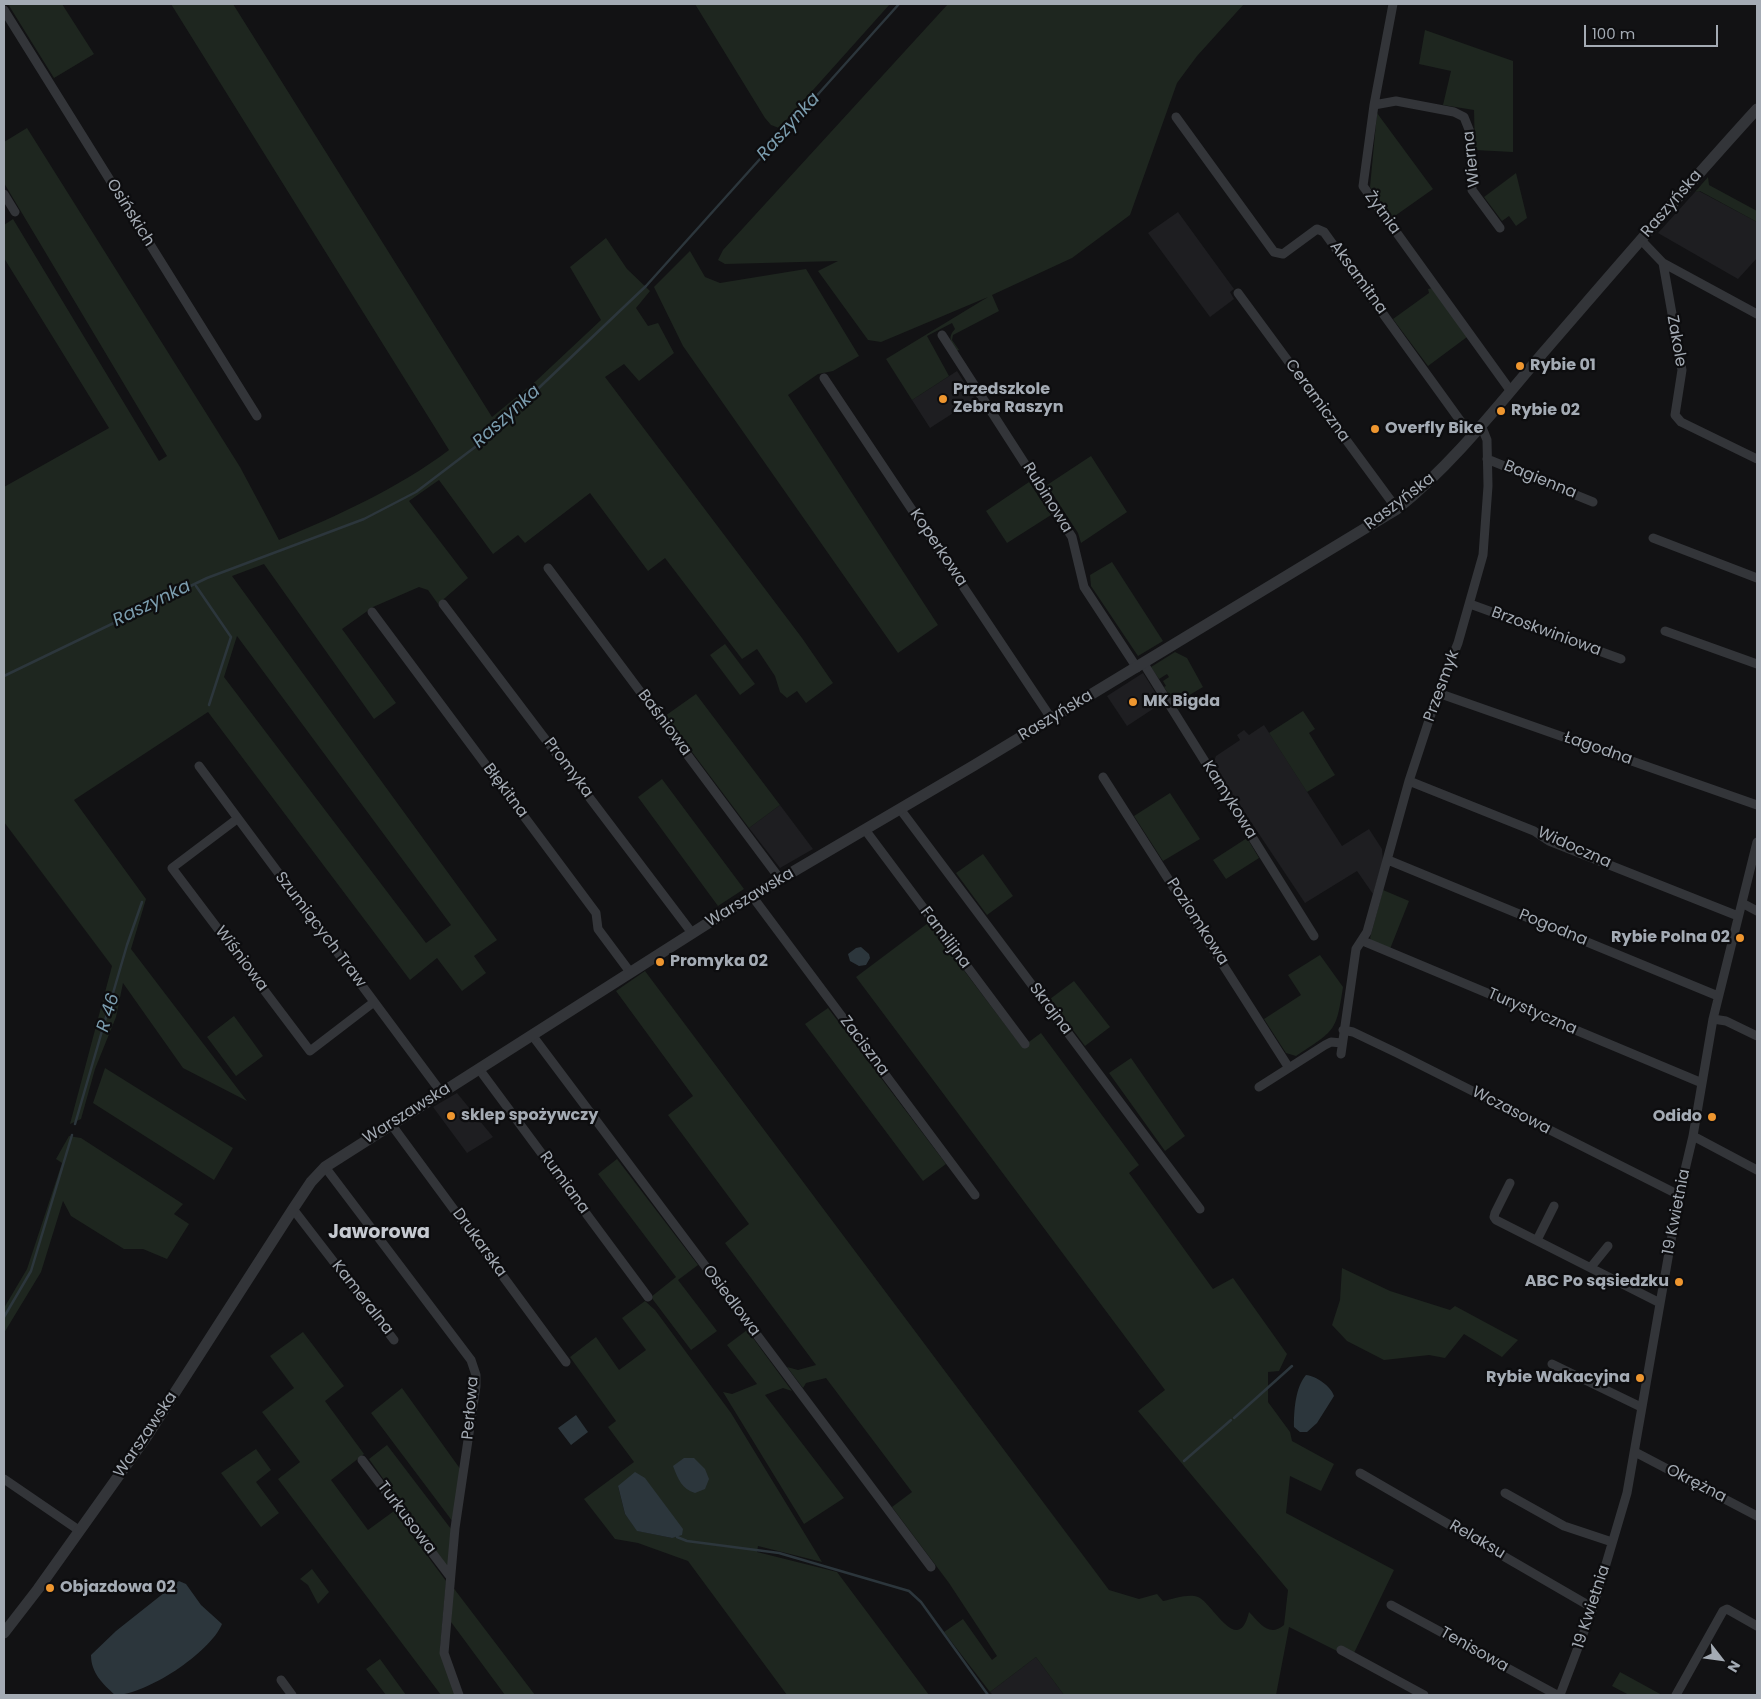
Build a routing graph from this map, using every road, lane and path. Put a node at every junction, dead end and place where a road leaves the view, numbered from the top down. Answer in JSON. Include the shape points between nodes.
{"nodes":[{"id":1,"x":1393,"y":4,"type":"edge"},
{"id":2,"x":4,"y":10,"type":"edge"},
{"id":3,"x":1374,"y":105,"type":"junction"},
{"id":4,"x":1757,"y":109,"type":"edge"},
{"id":5,"x":1176,"y":117,"type":"dead end"},
{"id":6,"x":4,"y":194,"type":"edge"},
{"id":7,"x":15,"y":212,"type":"dead end"},
{"id":8,"x":1500,"y":228,"type":"dead end"},
{"id":9,"x":1641,"y":240,"type":"junction"},
{"id":10,"x":1663,"y":263,"type":"junction"},
{"id":11,"x":1238,"y":293,"type":"dead end"},
{"id":12,"x":1757,"y":314,"type":"edge"},
{"id":13,"x":942,"y":335,"type":"dead end"},
{"id":14,"x":824,"y":378,"type":"dead end"},
{"id":15,"x":1510,"y":390,"type":"junction"},
{"id":16,"x":257,"y":416,"type":"dead end"},
{"id":17,"x":1481,"y":425,"type":"junction"},
{"id":18,"x":1472,"y":437,"type":"junction"},
{"id":19,"x":1487,"y":459,"type":"junction"},
{"id":20,"x":1757,"y":459,"type":"edge"},
{"id":21,"x":1593,"y":502,"type":"dead end"},
{"id":22,"x":1397,"y":509,"type":"junction"},
{"id":23,"x":1653,"y":538,"type":"dead end"},
{"id":24,"x":548,"y":568,"type":"dead end"},
{"id":25,"x":1757,"y":578,"type":"edge"},
{"id":26,"x":443,"y":604,"type":"dead end"},
{"id":27,"x":1470,"y":604,"type":"junction"},
{"id":28,"x":372,"y":612,"type":"dead end"},
{"id":29,"x":1665,"y":632,"type":"dead end"},
{"id":30,"x":1621,"y":659,"type":"dead end"},
{"id":31,"x":1757,"y":664,"type":"edge"},
{"id":32,"x":1141,"y":666,"type":"junction"},
{"id":33,"x":1438,"y":693,"type":"junction"},
{"id":34,"x":1051,"y":718,"type":"junction"},
{"id":35,"x":199,"y":766,"type":"dead end"},
{"id":36,"x":973,"y":766,"type":"joint"},
{"id":37,"x":1103,"y":777,"type":"dead end"},
{"id":38,"x":1409,"y":781,"type":"junction"},
{"id":39,"x":1757,"y":806,"type":"edge"},
{"id":40,"x":900,"y":809,"type":"junction"},
{"id":41,"x":237,"y":819,"type":"junction"},
{"id":42,"x":866,"y":830,"type":"junction"},
{"id":43,"x":1757,"y":842,"type":"edge"},
{"id":44,"x":1756,"y":855,"type":"edge"},
{"id":45,"x":1388,"y":860,"type":"junction"},
{"id":46,"x":780,"y":879,"type":"junction"},
{"id":47,"x":752,"y":896,"type":"junction"},
{"id":48,"x":1742,"y":902,"type":"junction"},
{"id":49,"x":1757,"y":911,"type":"edge"},
{"id":50,"x":1738,"y":916,"type":"junction"},
{"id":51,"x":692,"y":933,"type":"junction"},
{"id":52,"x":1314,"y":936,"type":"dead end"},
{"id":53,"x":1363,"y":941,"type":"junction"},
{"id":54,"x":630,"y":972,"type":"junction"},
{"id":55,"x":1718,"y":996,"type":"junction"},
{"id":56,"x":374,"y":1002,"type":"junction"},
{"id":57,"x":1713,"y":1018,"type":"junction"},
{"id":58,"x":1343,"y":1030,"type":"junction"},
{"id":59,"x":532,"y":1035,"type":"junction"},
{"id":60,"x":1757,"y":1036,"type":"edge"},
{"id":61,"x":1342,"y":1043,"type":"junction"},
{"id":62,"x":1025,"y":1044,"type":"dead end"},
{"id":63,"x":1341,"y":1054,"type":"dead end"},
{"id":64,"x":479,"y":1068,"type":"junction"},
{"id":65,"x":1289,"y":1068,"type":"junction"},
{"id":66,"x":1702,"y":1083,"type":"junction"},
{"id":67,"x":1259,"y":1087,"type":"dead end"},
{"id":68,"x":441,"y":1092,"type":"junction"},
{"id":69,"x":391,"y":1124,"type":"junction"},
{"id":70,"x":1692,"y":1136,"type":"junction"},
{"id":71,"x":325,"y":1168,"type":"junction"},
{"id":72,"x":1757,"y":1170,"type":"edge"},
{"id":73,"x":1510,"y":1183,"type":"dead end"},
{"id":74,"x":1679,"y":1195,"type":"junction"},
{"id":75,"x":976,"y":1196,"type":"dead end"},
{"id":76,"x":1554,"y":1206,"type":"dead end"},
{"id":77,"x":293,"y":1209,"type":"junction"},
{"id":78,"x":1200,"y":1209,"type":"dead end"},
{"id":79,"x":1537,"y":1240,"type":"junction"},
{"id":80,"x":1608,"y":1246,"type":"dead end"},
{"id":81,"x":1591,"y":1267,"type":"junction"},
{"id":82,"x":648,"y":1297,"type":"dead end"},
{"id":83,"x":1660,"y":1303,"type":"junction"},
{"id":84,"x":394,"y":1340,"type":"dead end"},
{"id":85,"x":566,"y":1362,"type":"dead end"},
{"id":86,"x":1552,"y":1364,"type":"dead end"},
{"id":87,"x":1641,"y":1407,"type":"junction"},
{"id":88,"x":1635,"y":1452,"type":"junction"},
{"id":89,"x":362,"y":1460,"type":"dead end"},
{"id":90,"x":1360,"y":1473,"type":"dead end"},
{"id":91,"x":4,"y":1479,"type":"edge"},
{"id":92,"x":1505,"y":1493,"type":"dead end"},
{"id":93,"x":1757,"y":1516,"type":"edge"},
{"id":94,"x":80,"y":1531,"type":"junction"},
{"id":95,"x":1612,"y":1542,"type":"junction"},
{"id":96,"x":931,"y":1567,"type":"dead end"},
{"id":97,"x":449,"y":1575,"type":"junction"},
{"id":98,"x":1391,"y":1605,"type":"dead end"},
{"id":99,"x":1593,"y":1608,"type":"junction"},
{"id":100,"x":1757,"y":1626,"type":"edge"},
{"id":101,"x":4,"y":1633,"type":"edge"},
{"id":102,"x":1341,"y":1650,"type":"dead end"},
{"id":103,"x":281,"y":1680,"type":"dead end"},
{"id":104,"x":292,"y":1695,"type":"edge"},
{"id":105,"x":459,"y":1695,"type":"edge"},
{"id":106,"x":1424,"y":1695,"type":"edge"},
{"id":107,"x":1559,"y":1695,"type":"edge"},
{"id":108,"x":1676,"y":1695,"type":"edge"}],
"edges":[{"from":1,"to":3,"type":"street","name":"Żytnia"},
{"from":2,"to":16,"type":"street","name":"Osińskich"},
{"from":3,"to":8,"type":"street","name":"Wierna","via":[[1396,101],[1454,112],[1464,117],[1470,132],[1472,190]]},
{"from":3,"to":15,"type":"street","name":"Żytnia","via":[[1364,189]]},
{"from":4,"to":9,"type":"street","name":"Raszyńska"},
{"from":5,"to":18,"type":"street","name":"Aksamitna","via":[[1277,255],[1317,229],[1324,232]]},
{"from":6,"to":7,"type":"street"},
{"from":9,"to":10,"type":"street"},
{"from":9,"to":15,"type":"street","name":"Raszyńska"},
{"from":10,"to":12,"type":"street"},
{"from":10,"to":20,"type":"street","name":"Zakole","via":[[1682,370],[1676,415],[1681,422]]},
{"from":11,"to":22,"type":"street","name":"Ceramiczna"},
{"from":13,"to":32,"type":"street","name":"Rubinowa","via":[[1072,537],[1084,588]]},
{"from":14,"to":34,"type":"street","name":"Koperkowa"},
{"from":15,"to":17,"type":"street","name":"Raszyńska"},
{"from":17,"to":18,"type":"street","name":"Raszyńska"},
{"from":17,"to":19,"type":"street","name":"Przesmyk","via":[[1487,440]]},
{"from":18,"to":22,"type":"street","name":"Raszyńska"},
{"from":19,"to":21,"type":"street","name":"Bagienna"},
{"from":19,"to":27,"type":"street","name":"Przesmyk","via":[[1484,546]]},
{"from":22,"to":32,"type":"street","name":"Raszyńska"},
{"from":23,"to":25,"type":"street"},
{"from":24,"to":46,"type":"street","name":"Baśniowa"},
{"from":26,"to":51,"type":"street","name":"Promyka"},
{"from":27,"to":30,"type":"street","name":"Brzoskwiniowa"},
{"from":27,"to":33,"type":"street","name":"Przesmyk"},
{"from":28,"to":54,"type":"street","name":"Błękitna","via":[[596,913],[598,928]]},
{"from":29,"to":31,"type":"street"},
{"from":32,"to":34,"type":"street","name":"Raszyńska"},
{"from":32,"to":52,"type":"street","name":"Kamykowa"},
{"from":33,"to":38,"type":"street","name":"Przesmyk"},
{"from":33,"to":39,"type":"street","name":"Łagodna"},
{"from":34,"to":36,"type":"street","name":"Raszyńska"},
{"from":35,"to":41,"type":"street","name":"Szumiących Traw"},
{"from":36,"to":40,"type":"street","name":"Warszawska"},
{"from":37,"to":65,"type":"street","name":"Poziomkowa"},
{"from":38,"to":45,"type":"street","name":"Przesmyk"},
{"from":38,"to":50,"type":"street","name":"Widoczna"},
{"from":40,"to":42,"type":"street","name":"Warszawska"},
{"from":40,"to":78,"type":"street","name":"Skrajna"},
{"from":41,"to":56,"type":"street","name":"Szumiących Traw"},
{"from":41,"to":56,"type":"street","name":"Wiśniowa","via":[[172,868],[310,1051]]},
{"from":42,"to":46,"type":"street","name":"Warszawska"},
{"from":42,"to":62,"type":"street","name":"Familijna"},
{"from":43,"to":44,"type":"street","name":"19 Kwietnia"},
{"from":44,"to":48,"type":"street","name":"19 Kwietnia"},
{"from":45,"to":53,"type":"street","name":"Przesmyk"},
{"from":45,"to":55,"type":"street","name":"Pogodna"},
{"from":46,"to":47,"type":"street","name":"Warszawska"},
{"from":47,"to":51,"type":"street","name":"Warszawska"},
{"from":47,"to":75,"type":"street","name":"Zaciszna"},
{"from":48,"to":49,"type":"street"},
{"from":48,"to":50,"type":"street","name":"19 Kwietnia"},
{"from":50,"to":55,"type":"street","name":"19 Kwietnia"},
{"from":51,"to":54,"type":"street","name":"Warszawska"},
{"from":53,"to":58,"type":"street","name":"Przesmyk","via":[[1356,949]]},
{"from":53,"to":66,"type":"street","name":"Turystyczna"},
{"from":54,"to":59,"type":"street","name":"Warszawska"},
{"from":55,"to":57,"type":"street","name":"19 Kwietnia"},
{"from":56,"to":68,"type":"street","name":"Szumiących Traw"},
{"from":57,"to":60,"type":"street"},
{"from":57,"to":66,"type":"street","name":"19 Kwietnia"},
{"from":58,"to":61,"type":"street","name":"Przesmyk"},
{"from":58,"to":74,"type":"street","name":"Wczasowa","via":[[1396,1053]]},
{"from":59,"to":64,"type":"street","name":"Warszawska"},
{"from":59,"to":96,"type":"street","name":"Osiedlowa"},
{"from":61,"to":63,"type":"street","name":"Przesmyk"},
{"from":61,"to":65,"type":"street","via":[[1331,1042]]},
{"from":64,"to":68,"type":"street","name":"Warszawska"},
{"from":64,"to":82,"type":"street","name":"Rumiana"},
{"from":65,"to":67,"type":"street"},
{"from":66,"to":70,"type":"street","name":"19 Kwietnia"},
{"from":68,"to":69,"type":"street","name":"Warszawska"},
{"from":69,"to":71,"type":"street","name":"Warszawska"},
{"from":69,"to":85,"type":"street","name":"Drukarska"},
{"from":70,"to":72,"type":"street"},
{"from":70,"to":74,"type":"street","name":"19 Kwietnia"},
{"from":71,"to":77,"type":"street","name":"Warszawska"},
{"from":71,"to":97,"type":"street","name":"Perłowa","via":[[474,1366],[476,1386]]},
{"from":73,"to":79,"type":"street","via":[[1494,1217]]},
{"from":74,"to":83,"type":"street","name":"19 Kwietnia"},
{"from":76,"to":79,"type":"street"},
{"from":77,"to":84,"type":"street","name":"Kameralna"},
{"from":77,"to":94,"type":"street","name":"Warszawska","via":[[147,1436]]},
{"from":79,"to":81,"type":"street"},
{"from":80,"to":81,"type":"street"},
{"from":81,"to":83,"type":"street"},
{"from":83,"to":87,"type":"street","name":"19 Kwietnia"},
{"from":86,"to":87,"type":"street"},
{"from":87,"to":88,"type":"street","name":"19 Kwietnia"},
{"from":88,"to":93,"type":"street","name":"Okrężna"},
{"from":88,"to":95,"type":"street","name":"19 Kwietnia"},
{"from":89,"to":97,"type":"street","name":"Turkusowa"},
{"from":90,"to":99,"type":"street","name":"Relaksu"},
{"from":91,"to":94,"type":"street"},
{"from":92,"to":95,"type":"street","via":[[1564,1526]]},
{"from":94,"to":101,"type":"street","name":"Warszawska"},
{"from":95,"to":99,"type":"street","name":"19 Kwietnia"},
{"from":97,"to":105,"type":"street","name":"Perłowa","via":[[444,1653]]},
{"from":98,"to":107,"type":"street","name":"Tenisowa"},
{"from":99,"to":107,"type":"street","name":"19 Kwietnia"},
{"from":100,"to":108,"type":"street","via":[[1728,1609],[1722,1611]]},
{"from":102,"to":106,"type":"street"},
{"from":103,"to":104,"type":"street"}]}
